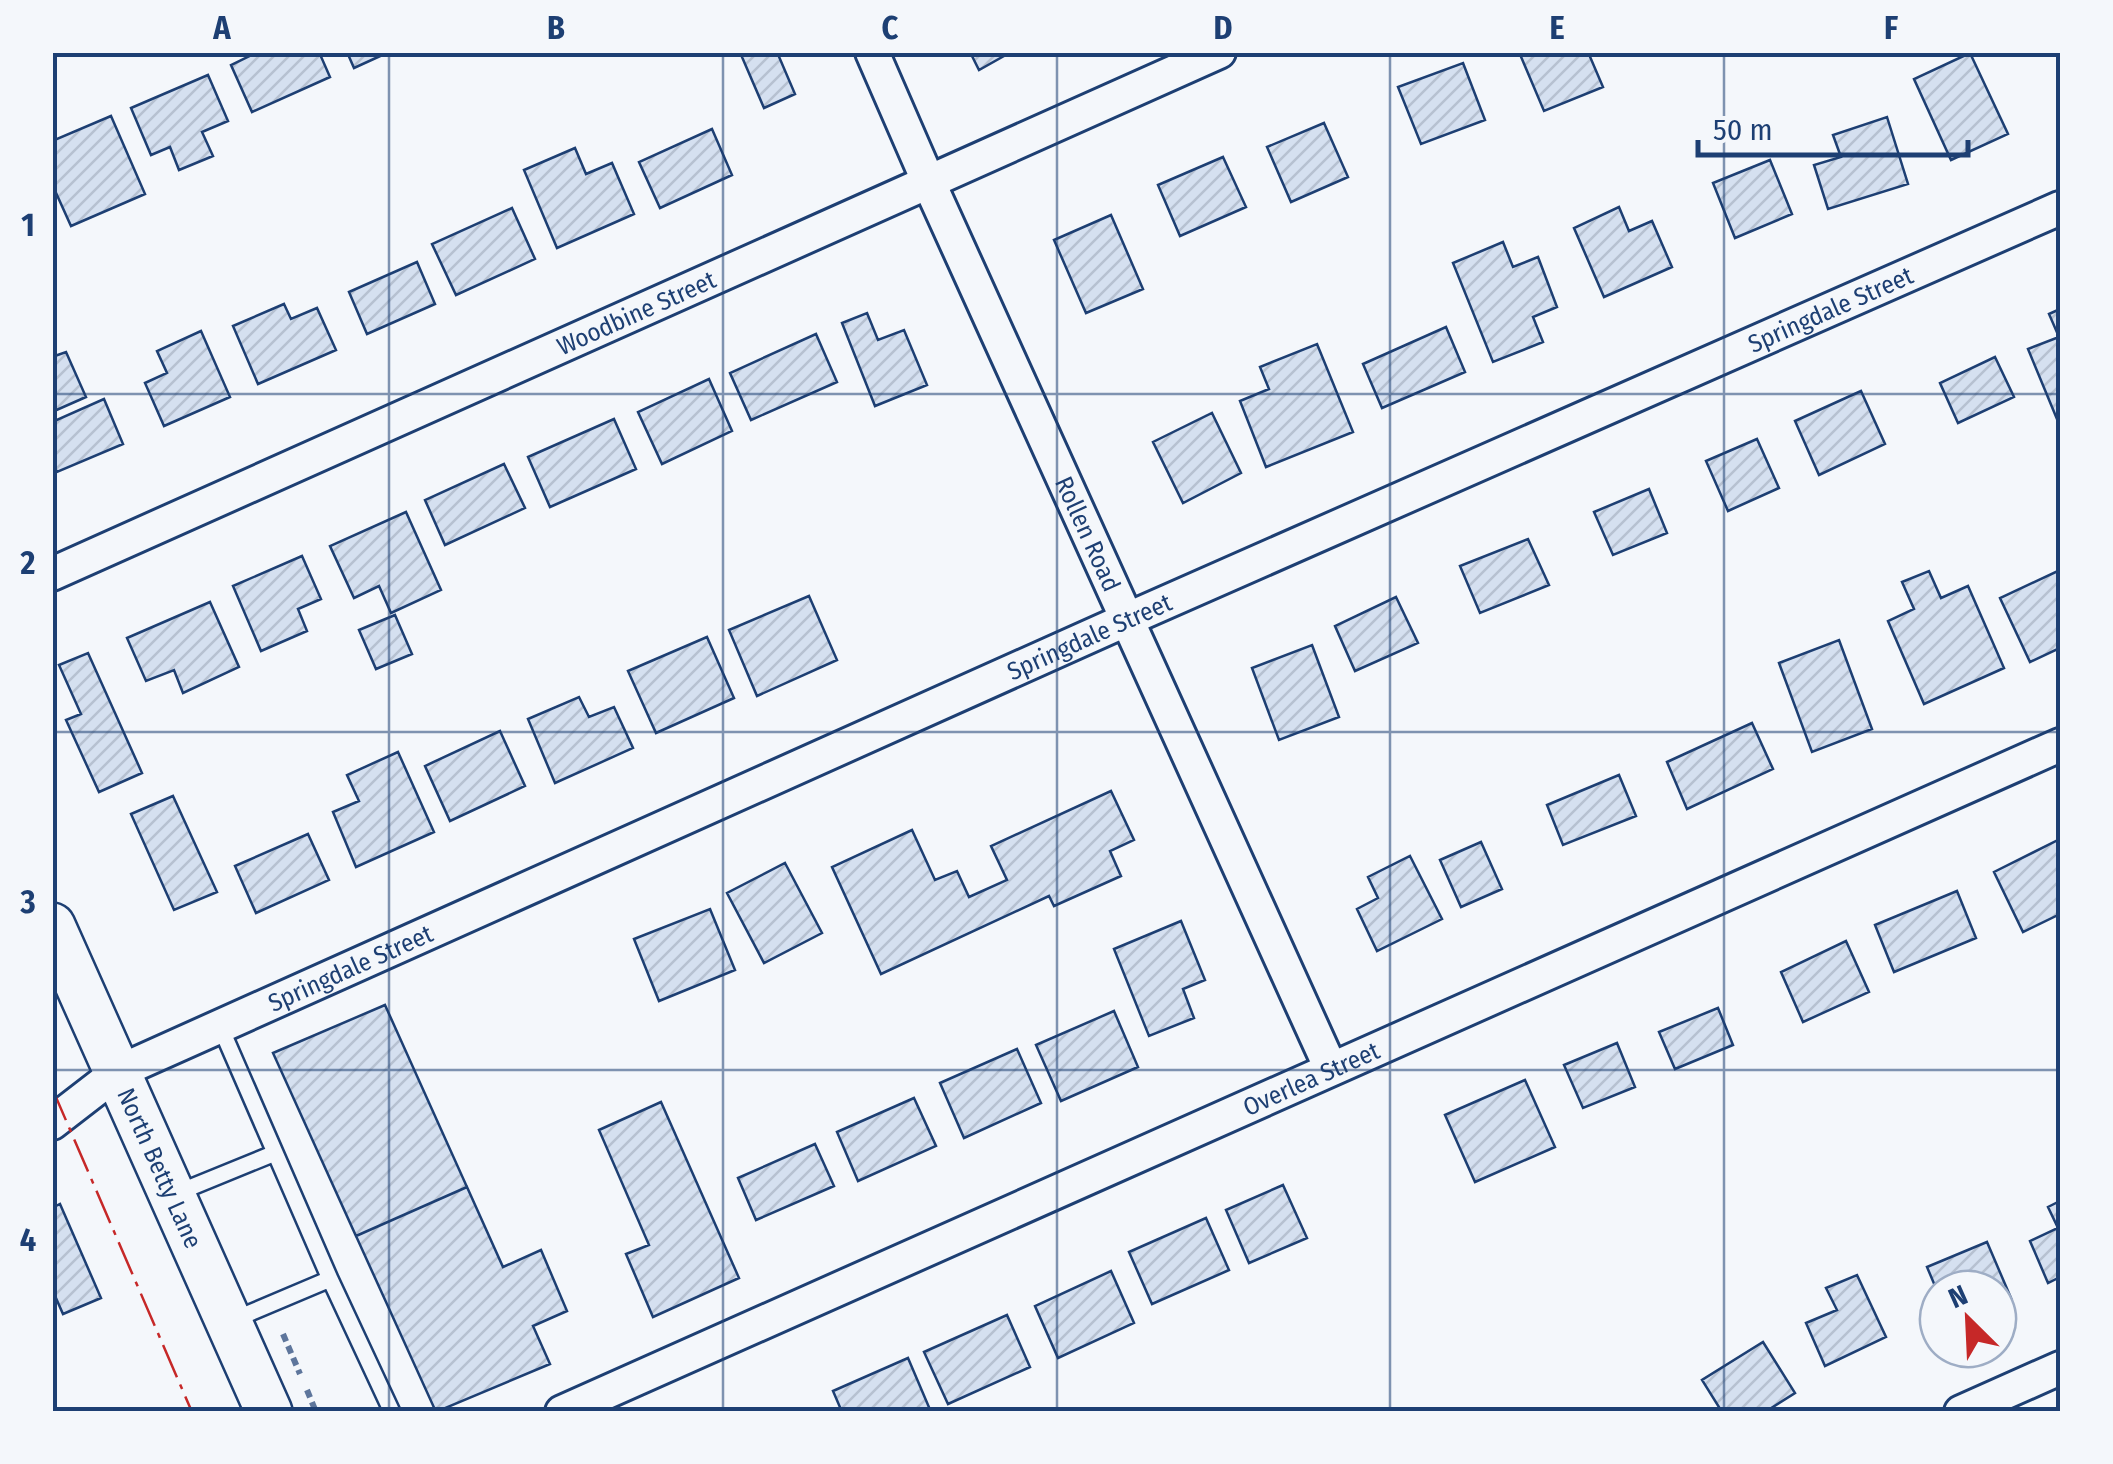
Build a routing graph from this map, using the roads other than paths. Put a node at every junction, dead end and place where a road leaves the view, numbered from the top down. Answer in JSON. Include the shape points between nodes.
{"nodes":[{"id":1,"x":872,"y":52,"type":"edge"},
{"id":2,"x":1220,"y":52,"type":"edge"},
{"id":3,"x":929,"y":183,"type":"junction"},
{"id":4,"x":2060,"y":208,"type":"edge"},
{"id":5,"x":52,"y":574,"type":"edge"},
{"id":6,"x":1128,"y":619,"type":"junction"},
{"id":7,"x":2060,"y":746,"type":"edge"},
{"id":8,"x":52,"y":926,"type":"edge"},
{"id":9,"x":220,"y":1026,"type":"junction"},
{"id":10,"x":1331,"y":1069,"type":"junction"},
{"id":11,"x":118,"y":1072,"type":"junction"},
{"id":12,"x":52,"y":1123,"type":"edge"},
{"id":13,"x":275,"y":1152,"type":"junction"},
{"id":14,"x":173,"y":1195,"type":"junction"},
{"id":15,"x":330,"y":1279,"type":"junction"},
{"id":16,"x":229,"y":1322,"type":"junction"},
{"id":17,"x":2060,"y":1368,"type":"edge"},
{"id":18,"x":269,"y":1412,"type":"edge"},
{"id":19,"x":392,"y":1412,"type":"edge"},
{"id":20,"x":562,"y":1412,"type":"edge"},
{"id":21,"x":1962,"y":1412,"type":"edge"}],
"edges":[{"from":1,"to":3,"type":"street","name":"Rollen Road"},
{"from":2,"to":3,"type":"street","name":"Woodbine Street"},
{"from":3,"to":5,"type":"street","name":"Woodbine Street"},
{"from":3,"to":6,"type":"street","name":"Rollen Road"},
{"from":4,"to":6,"type":"street","name":"Springdale Street"},
{"from":6,"to":9,"type":"street","name":"Springdale Street"},
{"from":6,"to":10,"type":"street","name":"Rollen Road"},
{"from":7,"to":10,"type":"street","name":"Overlea Street"},
{"from":8,"to":11,"type":"street","name":"North Betty Lane"},
{"from":9,"to":11,"type":"street","name":"Springdale Street"},
{"from":9,"to":13,"type":"lane"},
{"from":10,"to":20,"type":"street","name":"Overlea Street"},
{"from":11,"to":12,"type":"street","name":"Springdale Street"},
{"from":11,"to":14,"type":"street","name":"North Betty Lane"},
{"from":13,"to":14,"type":"lane"},
{"from":13,"to":15,"type":"lane"},
{"from":14,"to":16,"type":"street","name":"North Betty Lane"},
{"from":15,"to":16,"type":"lane"},
{"from":15,"to":19,"type":"lane"},
{"from":16,"to":18,"type":"street","name":"North Betty Lane"},
{"from":17,"to":21,"type":"street"}]}
